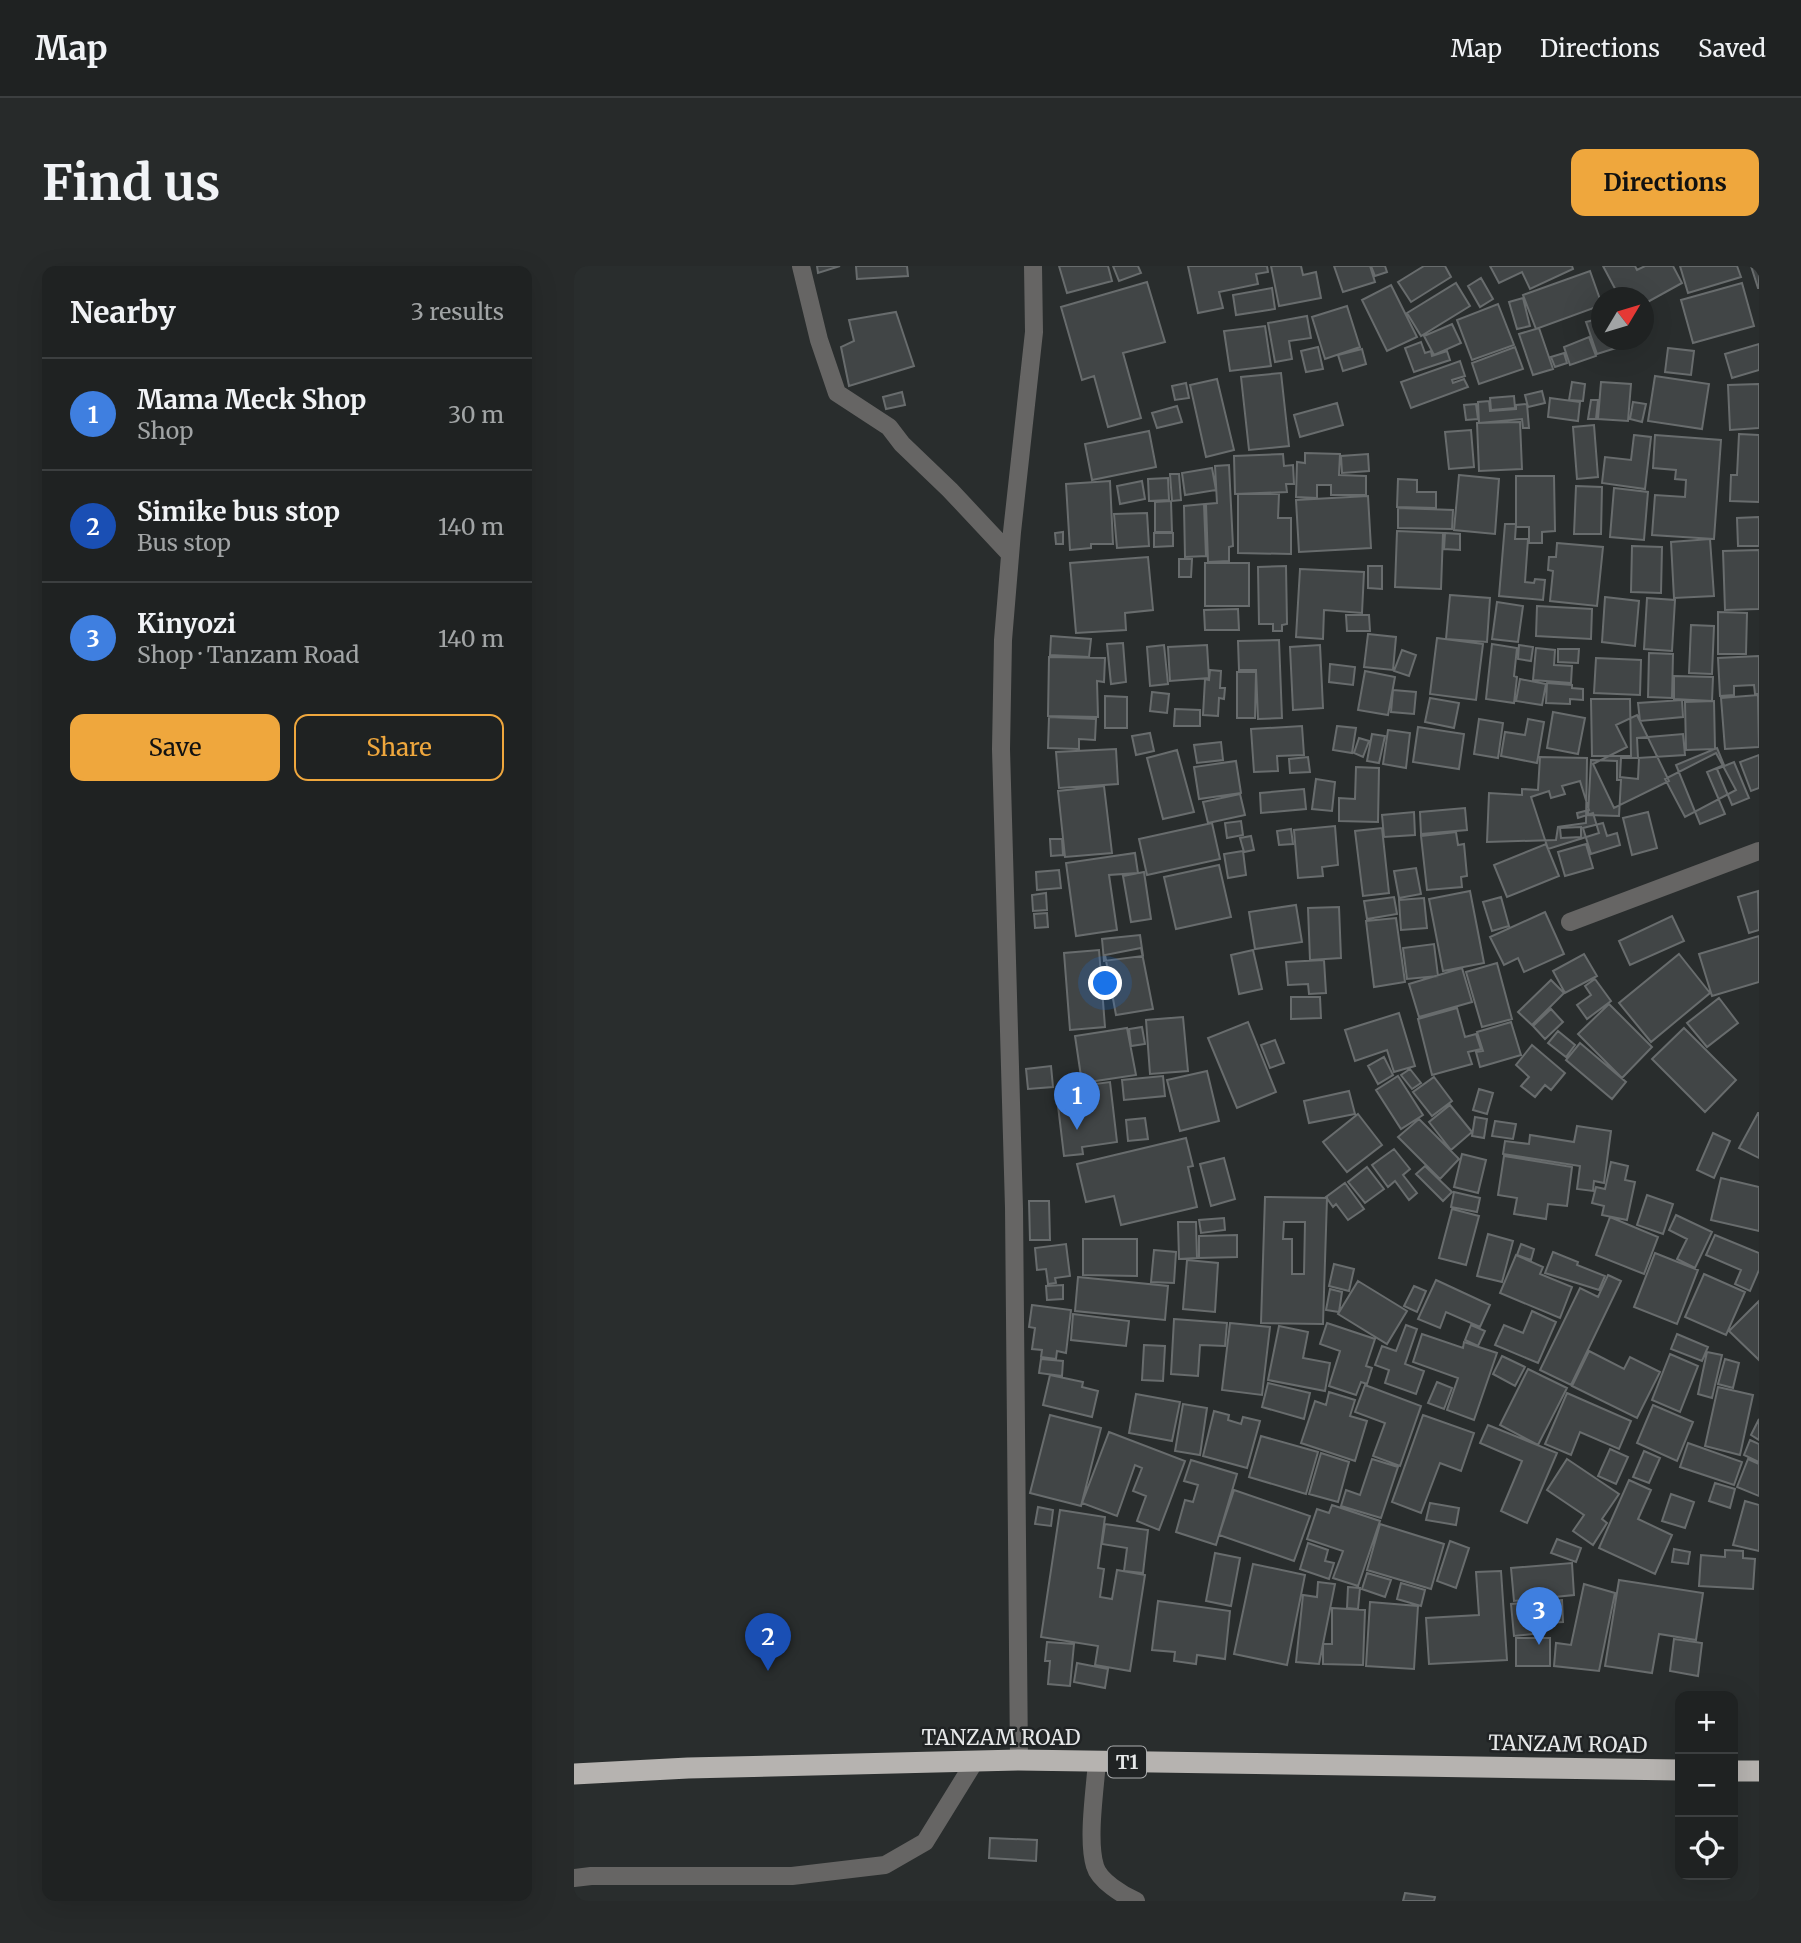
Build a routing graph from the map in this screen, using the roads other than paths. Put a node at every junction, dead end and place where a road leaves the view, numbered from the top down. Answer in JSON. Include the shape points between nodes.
{"nodes":[{"id":1,"x":801,"y":266,"type":"edge"},
{"id":2,"x":1033,"y":266,"type":"edge"},
{"id":3,"x":1010,"y":554,"type":"junction"},
{"id":4,"x":1759,"y":851,"type":"edge"},
{"id":5,"x":1570,"y":922,"type":"dead end"},
{"id":6,"x":1019,"y":1760,"type":"junction"},
{"id":7,"x":975,"y":1761,"type":"junction"},
{"id":8,"x":1097,"y":1761,"type":"junction"},
{"id":9,"x":1675,"y":1770,"type":"edge"},
{"id":10,"x":1738,"y":1771,"type":"edge"},
{"id":11,"x":1759,"y":1771,"type":"edge"},
{"id":12,"x":574,"y":1774,"type":"edge"},
{"id":13,"x":574,"y":1878,"type":"edge"},
{"id":14,"x":1136,"y":1901,"type":"edge"}],
"edges":[{"from":1,"to":3,"type":"street","via":[[837,393],[889,427]]},
{"from":2,"to":3,"type":"street","via":[[1034,332]]},
{"from":3,"to":6,"type":"street","via":[[1001,750],[1014,1208]]},
{"from":4,"to":5,"type":"street"},
{"from":6,"to":7,"type":"highway","name":"TANZAM ROAD","number":"T1"},
{"from":6,"to":8,"type":"highway","name":"TANZAM ROAD","number":"T1"},
{"from":7,"to":12,"type":"highway","name":"TANZAM ROAD","number":"T1"},
{"from":7,"to":13,"type":"street","via":[[925,1842],[885,1865],[792,1876]]},
{"from":8,"to":9,"type":"highway","name":"TANZAM ROAD","number":"T1"},
{"from":8,"to":14,"type":"street","via":[[1095,1869],[1119,1894]]},
{"from":10,"to":11,"type":"highway"}]}
